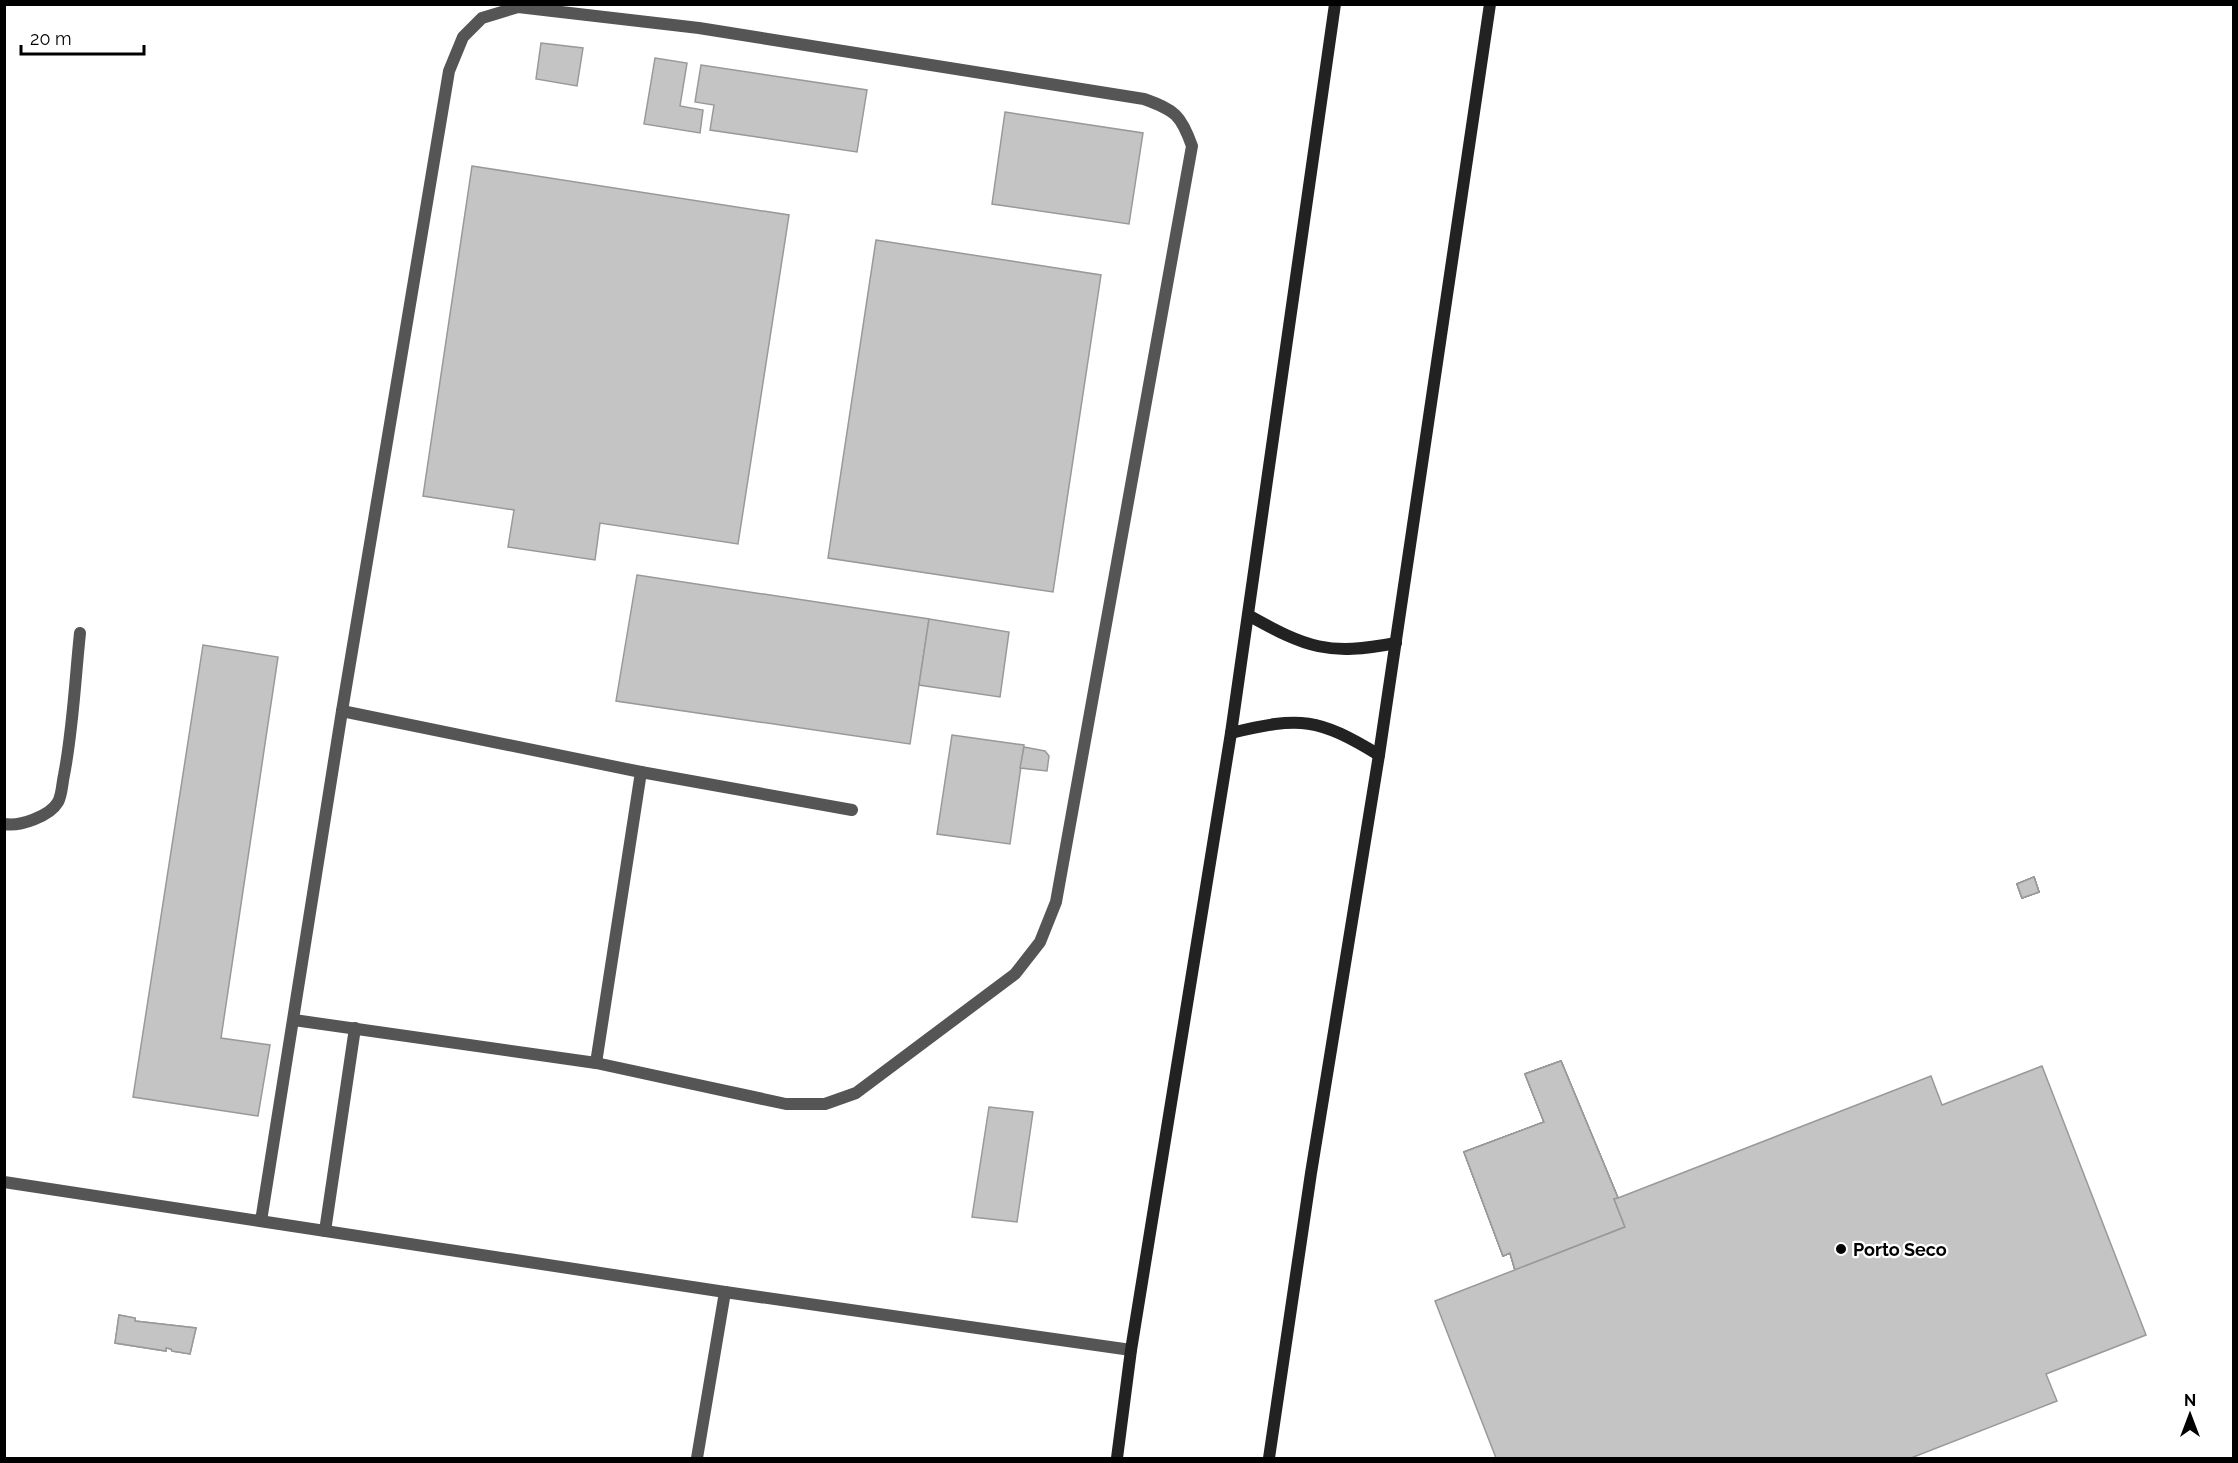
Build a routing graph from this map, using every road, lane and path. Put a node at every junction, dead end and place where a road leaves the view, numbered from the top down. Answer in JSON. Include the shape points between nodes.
{"nodes":[{"id":1,"x":1335,"y":4,"type":"edge"},
{"id":2,"x":1490,"y":4,"type":"edge"},
{"id":3,"x":1248,"y":615,"type":"junction"},
{"id":4,"x":80,"y":633,"type":"dead end"},
{"id":5,"x":1396,"y":643,"type":"junction"},
{"id":6,"x":342,"y":711,"type":"junction"},
{"id":7,"x":1231,"y":733,"type":"junction"},
{"id":8,"x":1379,"y":756,"type":"junction"},
{"id":9,"x":641,"y":772,"type":"junction"},
{"id":10,"x":852,"y":810,"type":"dead end"},
{"id":11,"x":4,"y":824,"type":"edge"},
{"id":12,"x":294,"y":1020,"type":"junction"},
{"id":13,"x":355,"y":1028,"type":"junction"},
{"id":14,"x":596,"y":1063,"type":"junction"},
{"id":15,"x":4,"y":1182,"type":"edge"},
{"id":16,"x":261,"y":1221,"type":"junction"},
{"id":17,"x":325,"y":1231,"type":"junction"},
{"id":18,"x":725,"y":1292,"type":"junction"},
{"id":19,"x":1131,"y":1350,"type":"junction"},
{"id":20,"x":697,"y":1458,"type":"edge"},
{"id":21,"x":1117,"y":1458,"type":"edge"},
{"id":22,"x":1269,"y":1458,"type":"edge"}],
"edges":[{"from":1,"to":3,"type":"main road"},
{"from":2,"to":5,"type":"main road"},
{"from":3,"to":5,"type":"main road","via":[[1320,649],[1363,649]]},
{"from":3,"to":7,"type":"main road"},
{"from":4,"to":11,"type":"lane","via":[[59,800],[44,815]]},
{"from":5,"to":8,"type":"main road"},
{"from":6,"to":9,"type":"lane"},
{"from":6,"to":12,"type":"lane"},
{"from":6,"to":14,"type":"lane","via":[[449,71],[463,37],[482,18],[518,8],[699,28],[1144,99],[1167,107],[1184,123],[1192,146],[1056,902],[1040,942],[1015,974],[855,1093],[825,1104],[786,1104]]},
{"from":7,"to":8,"type":"main road","via":[[1270,724],[1305,722],[1340,732]]},
{"from":7,"to":19,"type":"main road"},
{"from":8,"to":22,"type":"main road"},
{"from":9,"to":10,"type":"lane"},
{"from":9,"to":14,"type":"lane"},
{"from":12,"to":13,"type":"lane"},
{"from":12,"to":16,"type":"lane"},
{"from":13,"to":14,"type":"lane"},
{"from":13,"to":17,"type":"lane"},
{"from":15,"to":16,"type":"lane"},
{"from":16,"to":17,"type":"lane"},
{"from":17,"to":18,"type":"lane"},
{"from":18,"to":19,"type":"lane"},
{"from":18,"to":20,"type":"lane"},
{"from":19,"to":21,"type":"main road"}]}
